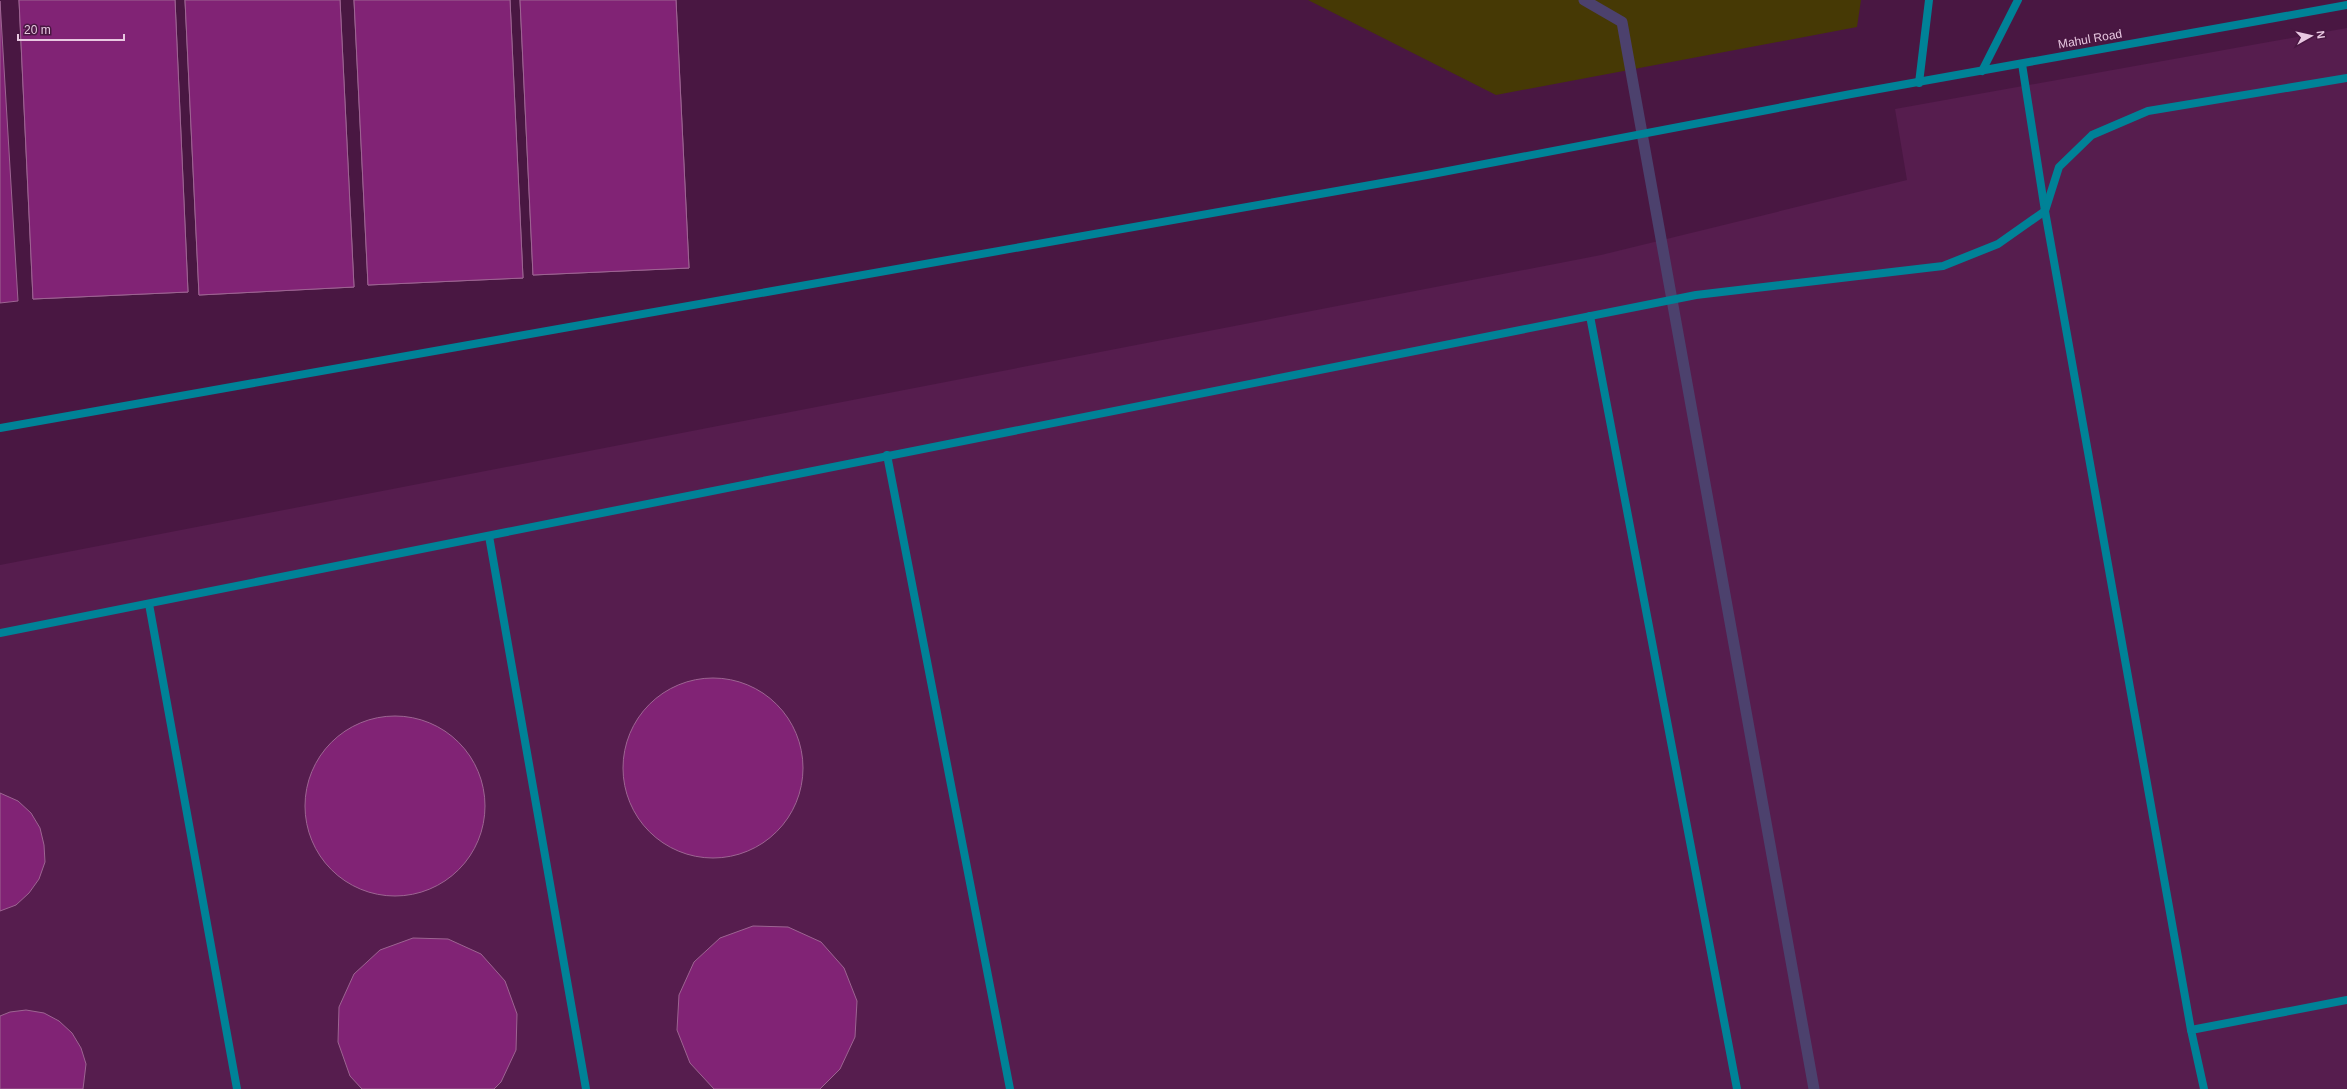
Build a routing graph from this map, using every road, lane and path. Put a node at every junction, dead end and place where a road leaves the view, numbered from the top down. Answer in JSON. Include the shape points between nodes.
{"nodes":[{"id":1,"x":1929,"y":0,"type":"edge"},
{"id":2,"x":2018,"y":0,"type":"edge"},
{"id":3,"x":2347,"y":5,"type":"edge"},
{"id":4,"x":2022,"y":64,"type":"junction"},
{"id":5,"x":1982,"y":71,"type":"junction"},
{"id":6,"x":2347,"y":78,"type":"edge"},
{"id":7,"x":1919,"y":82,"type":"junction"},
{"id":8,"x":2045,"y":211,"type":"junction"},
{"id":9,"x":1590,"y":316,"type":"junction"},
{"id":10,"x":0,"y":428,"type":"edge"},
{"id":11,"x":888,"y":455,"type":"junction"},
{"id":12,"x":489,"y":536,"type":"junction"},
{"id":13,"x":149,"y":604,"type":"junction"},
{"id":14,"x":0,"y":633,"type":"edge"},
{"id":15,"x":2347,"y":1000,"type":"edge"},
{"id":16,"x":2191,"y":1030,"type":"junction"},
{"id":17,"x":236,"y":1089,"type":"edge"},
{"id":18,"x":586,"y":1089,"type":"edge"},
{"id":19,"x":1010,"y":1089,"type":"edge"},
{"id":20,"x":1738,"y":1089,"type":"edge"},
{"id":21,"x":2204,"y":1089,"type":"edge"}],
"edges":[{"from":1,"to":7,"type":"street"},
{"from":2,"to":5,"type":"street"},
{"from":3,"to":4,"type":"street","name":"Mahul Road"},
{"from":4,"to":5,"type":"street","name":"Mahul Road"},
{"from":4,"to":8,"type":"street"},
{"from":5,"to":7,"type":"street","name":"Mahul Road"},
{"from":6,"to":8,"type":"street","via":[[2148,111],[2092,135],[2059,167]]},
{"from":7,"to":10,"type":"street","name":"Mahul Road","via":[[1427,175]]},
{"from":8,"to":9,"type":"street","via":[[1998,244],[1943,266],[1696,295]]},
{"from":8,"to":16,"type":"street"},
{"from":9,"to":11,"type":"street"},
{"from":9,"to":20,"type":"street"},
{"from":11,"to":12,"type":"street"},
{"from":11,"to":19,"type":"street"},
{"from":12,"to":13,"type":"street"},
{"from":12,"to":18,"type":"street"},
{"from":13,"to":14,"type":"street"},
{"from":13,"to":17,"type":"street"},
{"from":15,"to":16,"type":"street"},
{"from":16,"to":21,"type":"street"}]}
